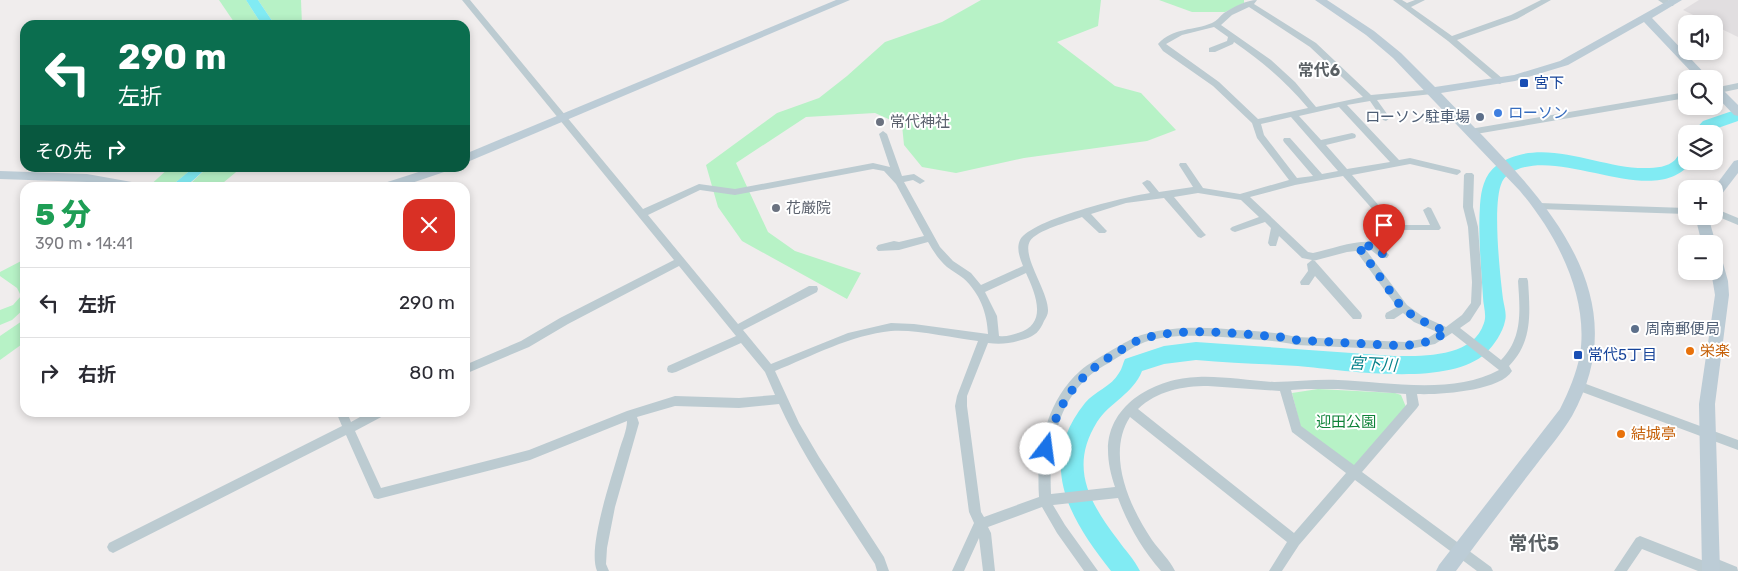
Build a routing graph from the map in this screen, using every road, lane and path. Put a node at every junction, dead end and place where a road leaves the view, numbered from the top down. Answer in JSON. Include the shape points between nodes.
{"nodes":[{"id":1,"x":466,"y":0,"type":"edge"},
{"id":2,"x":845,"y":0,"type":"edge"},
{"id":3,"x":1320,"y":0,"type":"edge"},
{"id":4,"x":1398,"y":0,"type":"edge"},
{"id":5,"x":1420,"y":0,"type":"edge"},
{"id":6,"x":1547,"y":0,"type":"edge"},
{"id":7,"x":1670,"y":1,"type":"edge"},
{"id":8,"x":1251,"y":2,"type":"edge"},
{"id":9,"x":1407,"y":6,"type":"junction"},
{"id":10,"x":1646,"y":18,"type":"junction"},
{"id":11,"x":1216,"y":25,"type":"junction"},
{"id":12,"x":1232,"y":36,"type":"junction"},
{"id":13,"x":1451,"y":39,"type":"junction"},
{"id":14,"x":1212,"y":50,"type":"dead end"},
{"id":15,"x":1696,"y":70,"type":"edge"},
{"id":16,"x":1500,"y":81,"type":"junction"},
{"id":17,"x":1738,"y":86,"type":"edge"},
{"id":18,"x":1723,"y":89,"type":"edge"},
{"id":19,"x":1432,"y":91,"type":"junction"},
{"id":20,"x":1678,"y":96,"type":"edge"},
{"id":21,"x":1371,"y":98,"type":"junction"},
{"id":22,"x":1723,"y":98,"type":"edge"},
{"id":23,"x":1341,"y":104,"type":"junction"},
{"id":24,"x":1735,"y":109,"type":"edge"},
{"id":25,"x":1313,"y":110,"type":"junction"},
{"id":26,"x":1293,"y":114,"type":"junction"},
{"id":27,"x":564,"y":117,"type":"junction"},
{"id":28,"x":1386,"y":118,"type":"dead end"},
{"id":29,"x":1256,"y":122,"type":"junction"},
{"id":30,"x":1470,"y":132,"type":"junction"},
{"id":31,"x":883,"y":134,"type":"dead end"},
{"id":32,"x":1352,"y":136,"type":"dead end"},
{"id":33,"x":1288,"y":140,"type":"dead end"},
{"id":34,"x":1318,"y":144,"type":"junction"},
{"id":35,"x":470,"y":157,"type":"edge"},
{"id":36,"x":1397,"y":163,"type":"junction"},
{"id":37,"x":1738,"y":164,"type":"edge"},
{"id":38,"x":1183,"y":165,"type":"dead end"},
{"id":39,"x":432,"y":172,"type":"edge"},
{"id":40,"x":1457,"y":172,"type":"dead end"},
{"id":41,"x":1343,"y":173,"type":"junction"},
{"id":42,"x":1470,"y":175,"type":"dead end"},
{"id":43,"x":0,"y":176,"type":"edge"},
{"id":44,"x":1319,"y":177,"type":"junction"},
{"id":45,"x":899,"y":181,"type":"junction"},
{"id":46,"x":920,"y":181,"type":"dead end"},
{"id":47,"x":104,"y":182,"type":"edge"},
{"id":48,"x":401,"y":182,"type":"edge"},
{"id":49,"x":1295,"y":182,"type":"junction"},
{"id":50,"x":1147,"y":183,"type":"dead end"},
{"id":51,"x":1723,"y":184,"type":"edge"},
{"id":52,"x":1198,"y":190,"type":"junction"},
{"id":53,"x":1162,"y":195,"type":"junction"},
{"id":54,"x":1243,"y":196,"type":"junction"},
{"id":55,"x":1539,"y":206,"type":"junction"},
{"id":56,"x":1428,"y":210,"type":"dead end"},
{"id":57,"x":1678,"y":211,"type":"edge"},
{"id":58,"x":1084,"y":213,"type":"junction"},
{"id":59,"x":643,"y":214,"type":"junction"},
{"id":60,"x":1723,"y":215,"type":"edge"},
{"id":61,"x":1266,"y":218,"type":"junction"},
{"id":62,"x":1738,"y":222,"type":"edge"},
{"id":63,"x":1276,"y":228,"type":"junction"},
{"id":64,"x":1236,"y":229,"type":"dead end"},
{"id":65,"x":1102,"y":231,"type":"dead end"},
{"id":66,"x":1201,"y":235,"type":"dead end"},
{"id":67,"x":930,"y":238,"type":"junction"},
{"id":68,"x":1273,"y":243,"type":"dead end"},
{"id":69,"x":1358,"y":246,"type":"junction"},
{"id":70,"x":881,"y":248,"type":"dead end"},
{"id":71,"x":1384,"y":255,"type":"dead end"},
{"id":72,"x":1309,"y":257,"type":"junction"},
{"id":73,"x":680,"y":261,"type":"junction"},
{"id":74,"x":1313,"y":267,"type":"junction"},
{"id":75,"x":1028,"y":268,"type":"junction"},
{"id":76,"x":1720,"y":280,"type":"edge"},
{"id":77,"x":1523,"y":281,"type":"dead end"},
{"id":78,"x":1305,"y":282,"type":"dead end"},
{"id":79,"x":813,"y":289,"type":"dead end"},
{"id":80,"x":979,"y":290,"type":"junction"},
{"id":81,"x":1402,"y":308,"type":"junction"},
{"id":82,"x":1357,"y":316,"type":"dead end"},
{"id":83,"x":1390,"y":316,"type":"dead end"},
{"id":84,"x":1452,"y":330,"type":"junction"},
{"id":85,"x":740,"y":333,"type":"junction"},
{"id":86,"x":989,"y":339,"type":"junction"},
{"id":87,"x":1500,"y":365,"type":"junction"},
{"id":88,"x":470,"y":368,"type":"edge"},
{"id":89,"x":769,"y":369,"type":"junction"},
{"id":90,"x":672,"y":370,"type":"dead end"},
{"id":91,"x":1578,"y":386,"type":"junction"},
{"id":92,"x":1285,"y":387,"type":"junction"},
{"id":93,"x":1410,"y":388,"type":"junction"},
{"id":94,"x":784,"y":399,"type":"junction"},
{"id":95,"x":1129,"y":409,"type":"junction"},
{"id":96,"x":631,"y":414,"type":"junction"},
{"id":97,"x":344,"y":417,"type":"edge"},
{"id":98,"x":372,"y":417,"type":"edge"},
{"id":99,"x":349,"y":429,"type":"junction"},
{"id":100,"x":1708,"y":434,"type":"junction"},
{"id":101,"x":1738,"y":446,"type":"edge"},
{"id":102,"x":1354,"y":474,"type":"junction"},
{"id":103,"x":1118,"y":492,"type":"junction"},
{"id":104,"x":1048,"y":500,"type":"junction"},
{"id":105,"x":980,"y":524,"type":"junction"},
{"id":106,"x":1295,"y":542,"type":"junction"},
{"id":107,"x":113,"y":546,"type":"dead end"},
{"id":108,"x":1460,"y":551,"type":"junction"},
{"id":109,"x":880,"y":568,"type":"edge"},
{"id":110,"x":1710,"y":568,"type":"edge"},
{"id":111,"x":603,"y":571,"type":"edge"},
{"id":112,"x":958,"y":571,"type":"edge"},
{"id":113,"x":989,"y":571,"type":"edge"},
{"id":114,"x":1092,"y":571,"type":"edge"},
{"id":115,"x":1169,"y":571,"type":"edge"},
{"id":116,"x":1275,"y":571,"type":"edge"},
{"id":117,"x":1445,"y":571,"type":"edge"},
{"id":118,"x":1487,"y":571,"type":"edge"},
{"id":119,"x":1620,"y":571,"type":"edge"},
{"id":120,"x":1733,"y":571,"type":"edge"}],
"edges":[{"from":1,"to":27,"type":"street"},
{"from":2,"to":27,"type":"street"},
{"from":3,"to":19,"type":"street","via":[[1384,44]]},
{"from":4,"to":9,"type":"street"},
{"from":5,"to":9,"type":"street"},
{"from":6,"to":13,"type":"street","via":[[1514,17]]},
{"from":7,"to":10,"type":"street"},
{"from":8,"to":11,"type":"street","via":[[1226,14]]},
{"from":8,"to":21,"type":"street","via":[[1313,45]]},
{"from":9,"to":13,"type":"street"},
{"from":10,"to":15,"type":"street"},
{"from":10,"to":16,"type":"street","via":[[1564,62]]},
{"from":11,"to":12,"type":"street"},
{"from":11,"to":29,"type":"street","via":[[1184,32],[1167,38],[1162,44],[1216,84]]},
{"from":12,"to":14,"type":"street","via":[[1230,42]]},
{"from":12,"to":25,"type":"street","via":[[1268,62]]},
{"from":13,"to":16,"type":"street"},
{"from":16,"to":19,"type":"street"},
{"from":17,"to":18,"type":"street"},
{"from":19,"to":21,"type":"street"},
{"from":19,"to":30,"type":"street"},
{"from":20,"to":30,"type":"street"},
{"from":21,"to":23,"type":"street"},
{"from":21,"to":28,"type":"street"},
{"from":22,"to":24,"type":"street"},
{"from":23,"to":25,"type":"street"},
{"from":23,"to":36,"type":"street"},
{"from":25,"to":26,"type":"street"},
{"from":26,"to":29,"type":"street"},
{"from":26,"to":34,"type":"street"},
{"from":27,"to":35,"type":"street"},
{"from":27,"to":59,"type":"street"},
{"from":29,"to":49,"type":"street","via":[[1260,136]]},
{"from":30,"to":55,"type":"street"},
{"from":31,"to":45,"type":"street"},
{"from":32,"to":34,"type":"street"},
{"from":33,"to":44,"type":"street"},
{"from":34,"to":41,"type":"street"},
{"from":36,"to":40,"type":"street","via":[[1410,160]]},
{"from":36,"to":41,"type":"street"},
{"from":37,"to":51,"type":"street"},
{"from":38,"to":52,"type":"street"},
{"from":39,"to":48,"type":"street"},
{"from":41,"to":44,"type":"street"},
{"from":41,"to":56,"type":"street","via":[[1394,228],[1436,228]]},
{"from":42,"to":84,"type":"street","via":[[1468,208],[1475,251],[1476,304]]},
{"from":43,"to":47,"type":"street","via":[[62,176]]},
{"from":44,"to":49,"type":"street"},
{"from":45,"to":46,"type":"street","via":[[914,178]]},
{"from":45,"to":59,"type":"street","via":[[887,169],[873,166],[735,192],[699,187]]},
{"from":45,"to":67,"type":"street"},
{"from":49,"to":54,"type":"street"},
{"from":50,"to":53,"type":"street"},
{"from":52,"to":53,"type":"street"},
{"from":52,"to":54,"type":"street"},
{"from":53,"to":58,"type":"street","via":[[1126,200]]},
{"from":53,"to":66,"type":"street"},
{"from":54,"to":61,"type":"street"},
{"from":55,"to":57,"type":"street"},
{"from":55,"to":91,"type":"street","via":[[1566,249],[1583,294],[1588,345]]},
{"from":58,"to":65,"type":"street"},
{"from":58,"to":75,"type":"street","via":[[1030,235],[1024,242],[1023,253]]},
{"from":59,"to":73,"type":"street"},
{"from":60,"to":62,"type":"street"},
{"from":61,"to":63,"type":"street"},
{"from":61,"to":64,"type":"street"},
{"from":63,"to":68,"type":"street"},
{"from":63,"to":72,"type":"street"},
{"from":67,"to":70,"type":"street"},
{"from":67,"to":80,"type":"street","via":[[950,264]]},
{"from":69,"to":71,"type":"street","via":[[1373,246]]},
{"from":69,"to":72,"type":"street"},
{"from":69,"to":81,"type":"street"},
{"from":72,"to":74,"type":"street"},
{"from":73,"to":85,"type":"street"},
{"from":73,"to":88,"type":"street","via":[[525,344]]},
{"from":74,"to":78,"type":"street"},
{"from":74,"to":82,"type":"street"},
{"from":75,"to":80,"type":"street"},
{"from":75,"to":86,"type":"street","via":[[1041,296],[1043,312],[1036,326],[1014,340]]},
{"from":76,"to":100,"type":"street","via":[[1722,295],[1707,404]]},
{"from":77,"to":87,"type":"street","via":[[1526,317],[1521,340],[1518,349]]},
{"from":79,"to":85,"type":"street"},
{"from":80,"to":86,"type":"street","via":[[992,316]]},
{"from":81,"to":83,"type":"street"},
{"from":81,"to":84,"type":"street","via":[[1418,319]]},
{"from":84,"to":87,"type":"street"},
{"from":84,"to":104,"type":"street","via":[[1431,341],[1405,346],[1186,333],[1147,337],[1103,360],[1083,376],[1058,412],[1046,449],[1044,469]]},
{"from":85,"to":89,"type":"street"},
{"from":85,"to":90,"type":"street"},
{"from":86,"to":89,"type":"street","via":[[891,327],[852,336]]},
{"from":86,"to":105,"type":"street","via":[[962,396],[961,406],[975,512]]},
{"from":87,"to":93,"type":"street","via":[[1507,371],[1488,381],[1461,387]]},
{"from":89,"to":94,"type":"street"},
{"from":91,"to":100,"type":"street"},
{"from":91,"to":108,"type":"street","via":[[1566,412]]},
{"from":92,"to":93,"type":"street","via":[[1316,384]]},
{"from":92,"to":95,"type":"street","via":[[1201,381],[1174,385]]},
{"from":92,"to":102,"type":"street","via":[[1296,429]]},
{"from":93,"to":102,"type":"street","via":[[1413,405]]},
{"from":94,"to":96,"type":"street","via":[[739,403],[675,401]]},
{"from":94,"to":109,"type":"street","via":[[795,426]]},
{"from":95,"to":103,"type":"street","via":[[1116,431],[1114,456]]},
{"from":95,"to":106,"type":"street"},
{"from":96,"to":99,"type":"street","via":[[530,455],[378,494]]},
{"from":96,"to":111,"type":"street","via":[[632,423],[601,548]]},
{"from":97,"to":99,"type":"street"},
{"from":98,"to":99,"type":"street"},
{"from":99,"to":107,"type":"street"},
{"from":100,"to":101,"type":"street"},
{"from":100,"to":110,"type":"street"},
{"from":102,"to":106,"type":"street"},
{"from":102,"to":108,"type":"street"},
{"from":103,"to":104,"type":"street"},
{"from":103,"to":115,"type":"street","via":[[1137,530]]},
{"from":104,"to":105,"type":"street"},
{"from":104,"to":114,"type":"street","via":[[1063,533]]},
{"from":105,"to":112,"type":"street"},
{"from":105,"to":113,"type":"street","via":[[985,533]]},
{"from":106,"to":116,"type":"street"},
{"from":108,"to":117,"type":"street"},
{"from":108,"to":118,"type":"street"},
{"from":110,"to":119,"type":"street","via":[[1640,542]]},
{"from":110,"to":120,"type":"street"}]}
